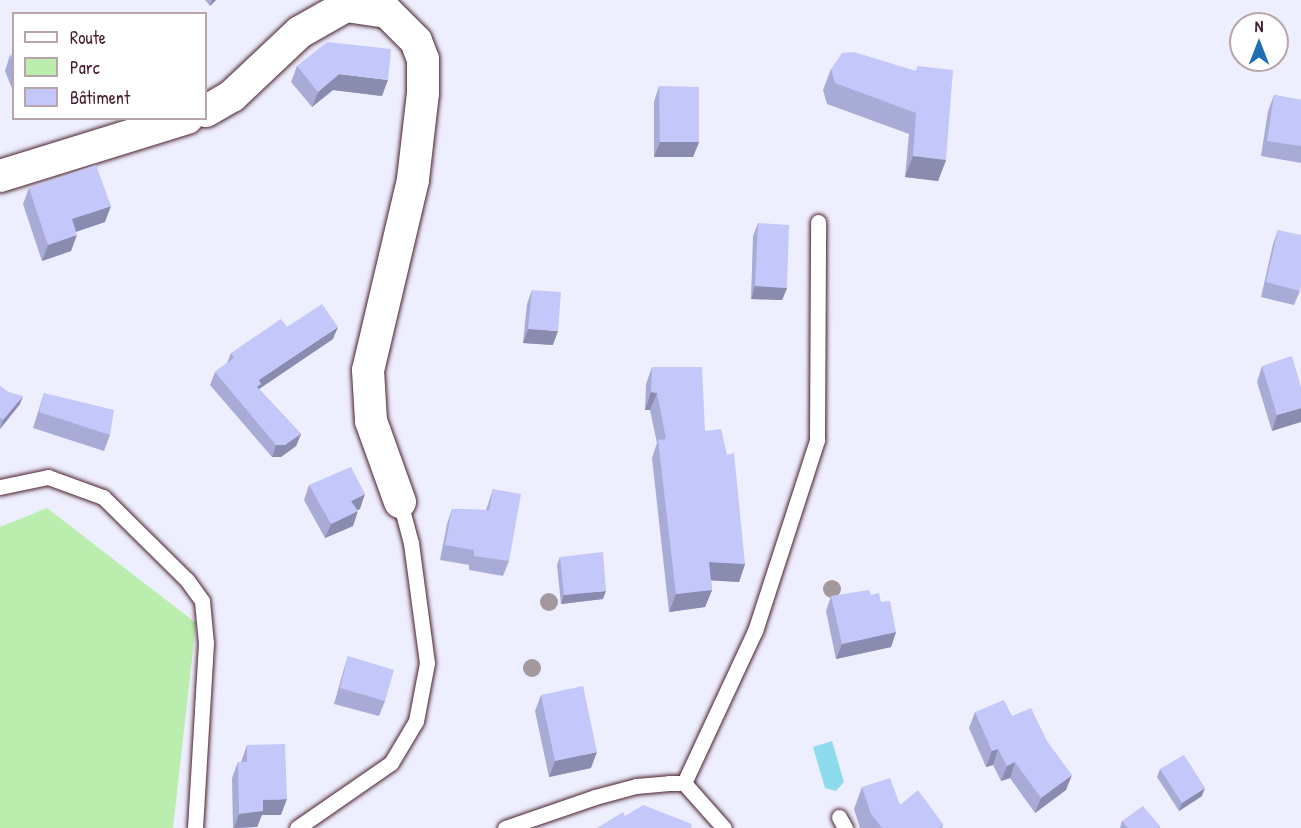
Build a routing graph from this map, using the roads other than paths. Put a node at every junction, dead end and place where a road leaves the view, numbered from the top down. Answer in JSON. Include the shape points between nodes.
{"nodes":[{"id":1,"x":207,"y":110,"type":"edge"},
{"id":2,"x":181,"y":120,"type":"edge"},
{"id":3,"x":0,"y":176,"type":"edge"},
{"id":4,"x":818,"y":222,"type":"dead end"},
{"id":5,"x":0,"y":487,"type":"edge"},
{"id":6,"x":400,"y":502,"type":"joint"},
{"id":7,"x":684,"y":783,"type":"junction"},
{"id":8,"x":195,"y":828,"type":"edge"},
{"id":9,"x":297,"y":828,"type":"edge"},
{"id":10,"x":505,"y":828,"type":"edge"},
{"id":11,"x":724,"y":828,"type":"edge"}],
"edges":[{"from":1,"to":6,"type":"street","via":[[232,96],[300,32],[346,6],[387,12],[416,41],[423,59],[423,93],[413,180],[368,370],[371,421]]},
{"from":2,"to":3,"type":"street"},
{"from":4,"to":7,"type":"lane","via":[[817,440],[755,631]]},
{"from":5,"to":8,"type":"lane","via":[[48,477],[103,497],[202,601],[206,643]]},
{"from":6,"to":9,"type":"lane","via":[[411,543],[426,663],[416,721],[391,763]]},
{"from":7,"to":10,"type":"lane","via":[[636,786]]},
{"from":7,"to":11,"type":"lane"}]}
